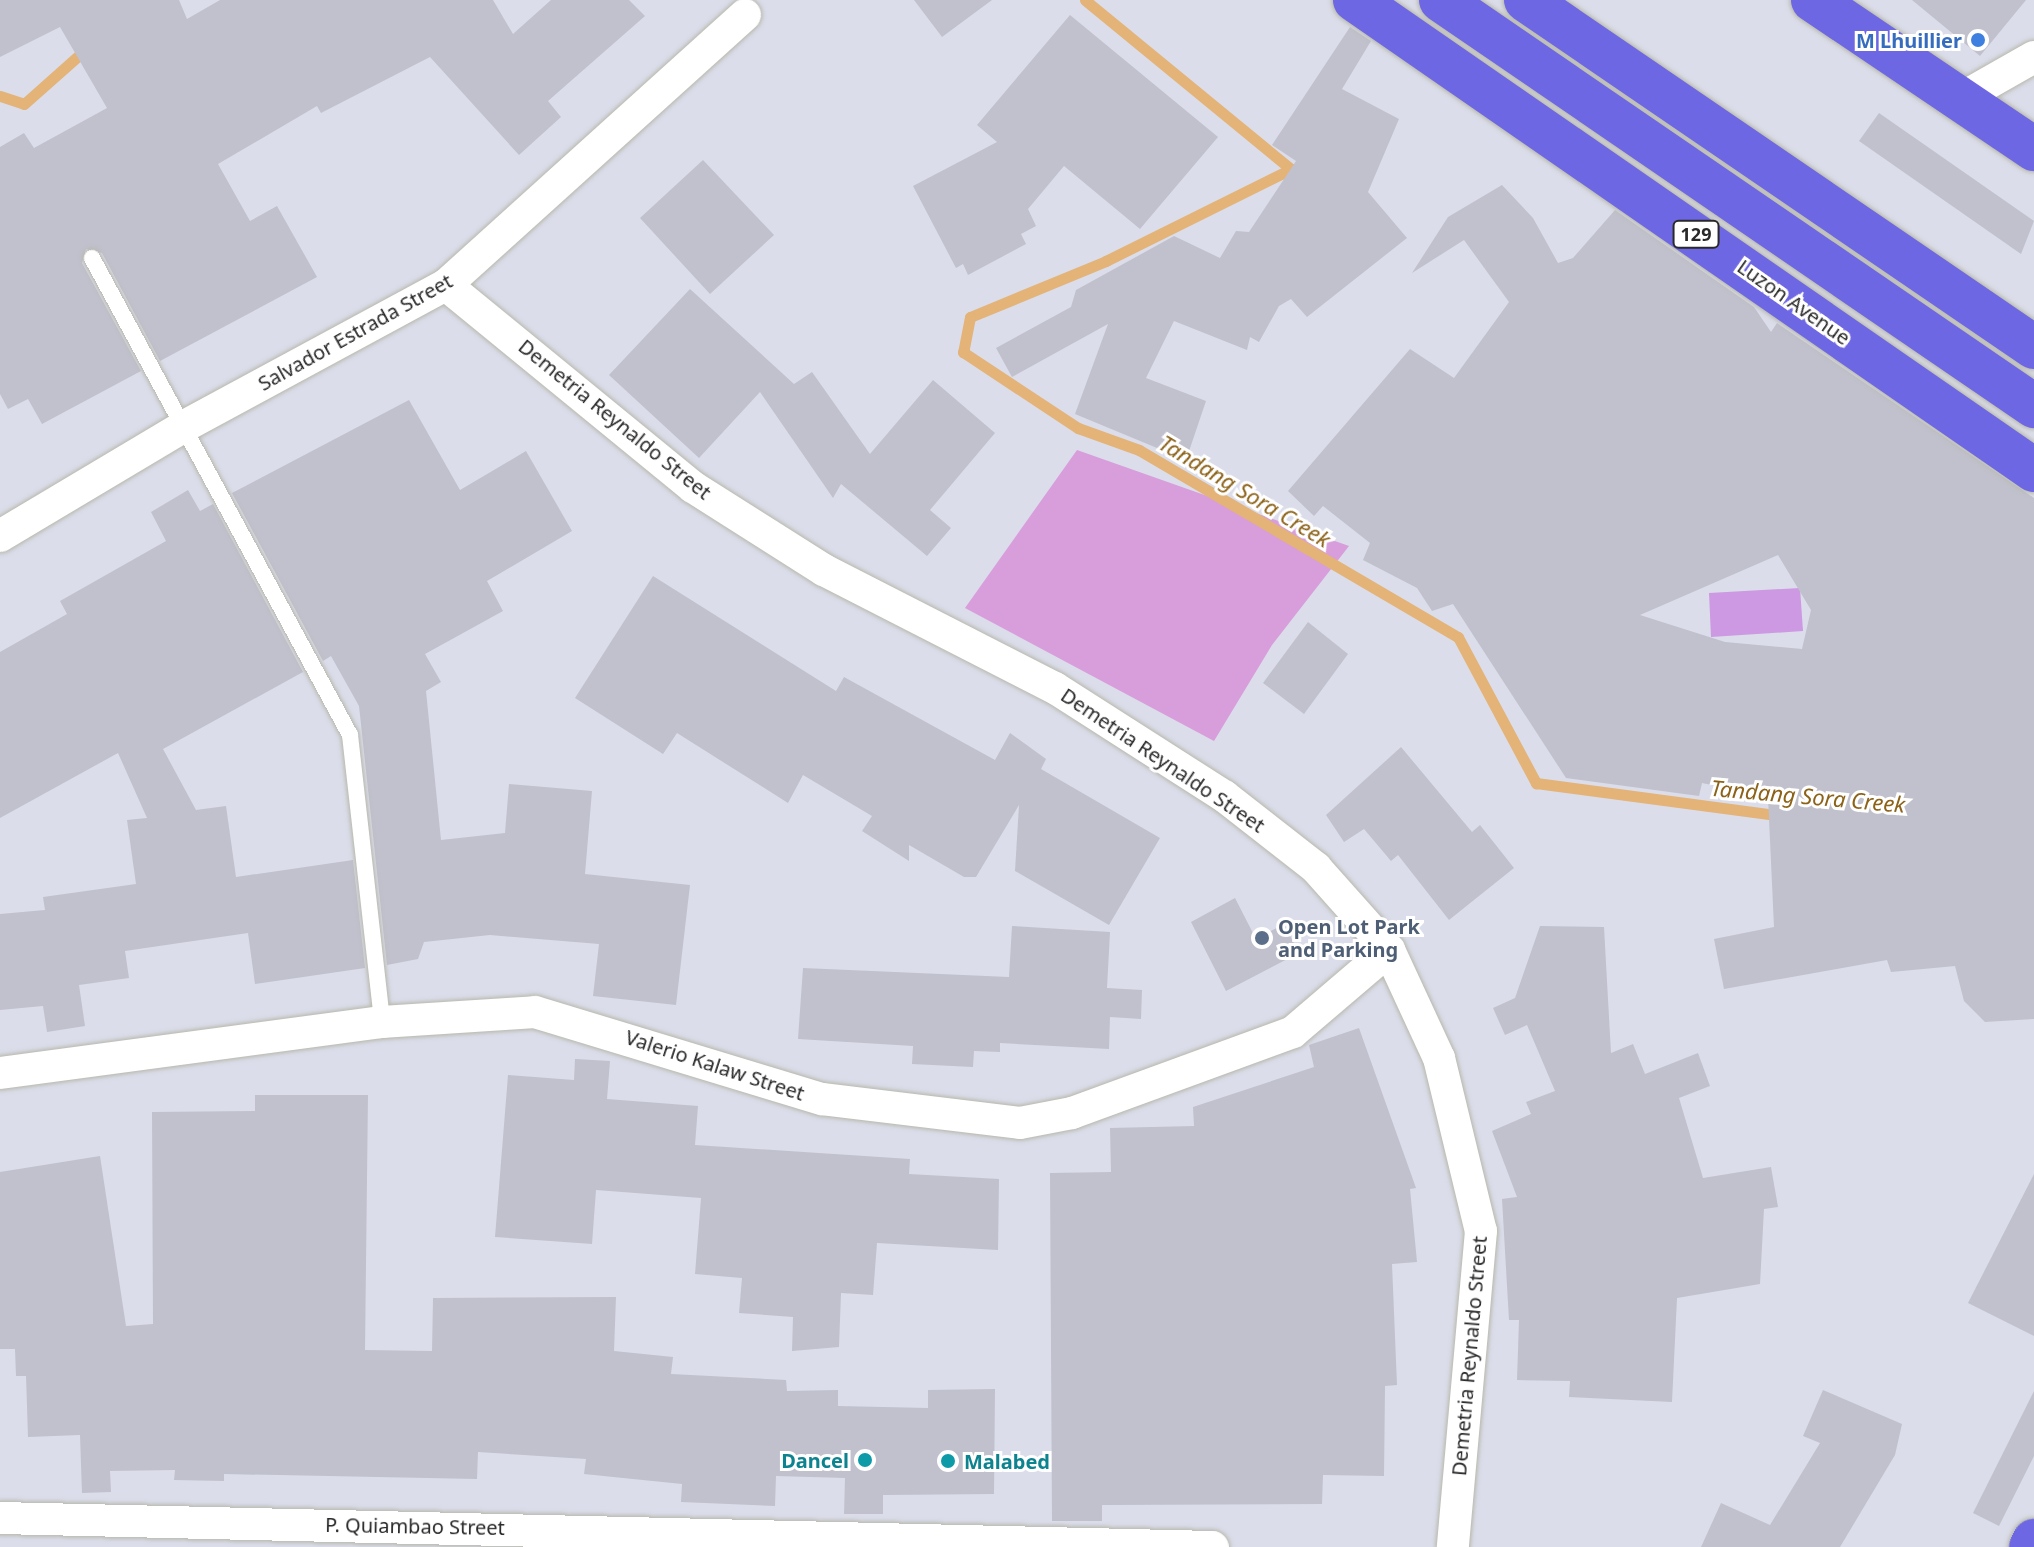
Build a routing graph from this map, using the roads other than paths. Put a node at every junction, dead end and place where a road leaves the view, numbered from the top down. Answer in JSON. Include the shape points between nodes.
{"nodes":[{"id":1,"x":1355,"y":0,"type":"edge"},
{"id":2,"x":1441,"y":0,"type":"edge"},
{"id":3,"x":1526,"y":0,"type":"edge"},
{"id":4,"x":1813,"y":0,"type":"edge"},
{"id":5,"x":745,"y":15,"type":"dead end"},
{"id":6,"x":2034,"y":57,"type":"edge"},
{"id":7,"x":1960,"y":99,"type":"junction"},
{"id":8,"x":2034,"y":149,"type":"edge"},
{"id":9,"x":92,"y":258,"type":"dead end"},
{"id":10,"x":446,"y":285,"type":"junction"},
{"id":11,"x":2034,"y":347,"type":"edge"},
{"id":12,"x":2034,"y":406,"type":"edge"},
{"id":13,"x":181,"y":428,"type":"junction"},
{"id":14,"x":2034,"y":470,"type":"edge"},
{"id":15,"x":0,"y":536,"type":"edge"},
{"id":16,"x":1389,"y":950,"type":"junction"},
{"id":17,"x":382,"y":1022,"type":"junction"},
{"id":18,"x":0,"y":1073,"type":"edge"},
{"id":19,"x":0,"y":1518,"type":"edge"},
{"id":20,"x":2034,"y":1541,"type":"edge"},
{"id":21,"x":1213,"y":1547,"type":"edge"},
{"id":22,"x":1453,"y":1547,"type":"edge"},
{"id":23,"x":2031,"y":1547,"type":"edge"}],
"edges":[{"from":1,"to":14,"type":"main road","name":"Luzon Avenue","number":"129"},
{"from":2,"to":12,"type":"main road","number":"129"},
{"from":3,"to":11,"type":"main road"},
{"from":4,"to":7,"type":"main road"},
{"from":5,"to":10,"type":"street","name":"Salvador Estrada Street"},
{"from":6,"to":7,"type":"street"},
{"from":7,"to":8,"type":"main road"},
{"from":9,"to":13,"type":"lane"},
{"from":10,"to":13,"type":"street","name":"Salvador Estrada Street"},
{"from":10,"to":16,"type":"street","name":"Demetria Reynaldo Street","via":[[693,487],[824,570],[1055,688],[1224,796],[1316,868]]},
{"from":13,"to":15,"type":"street","name":"Salvador Estrada Street"},
{"from":13,"to":17,"type":"lane","via":[[350,735]]},
{"from":16,"to":17,"type":"street","name":"Valerio Kalaw Street","via":[[1293,1032],[1072,1113],[1020,1123],[822,1099],[535,1012]]},
{"from":16,"to":22,"type":"street","name":"Demetria Reynaldo Street","via":[[1439,1058],[1481,1231]]},
{"from":17,"to":18,"type":"street","name":"Valerio Kalaw Street"},
{"from":19,"to":21,"type":"street","name":"P. Quiambao Street"},
{"from":20,"to":23,"type":"main road"}]}
